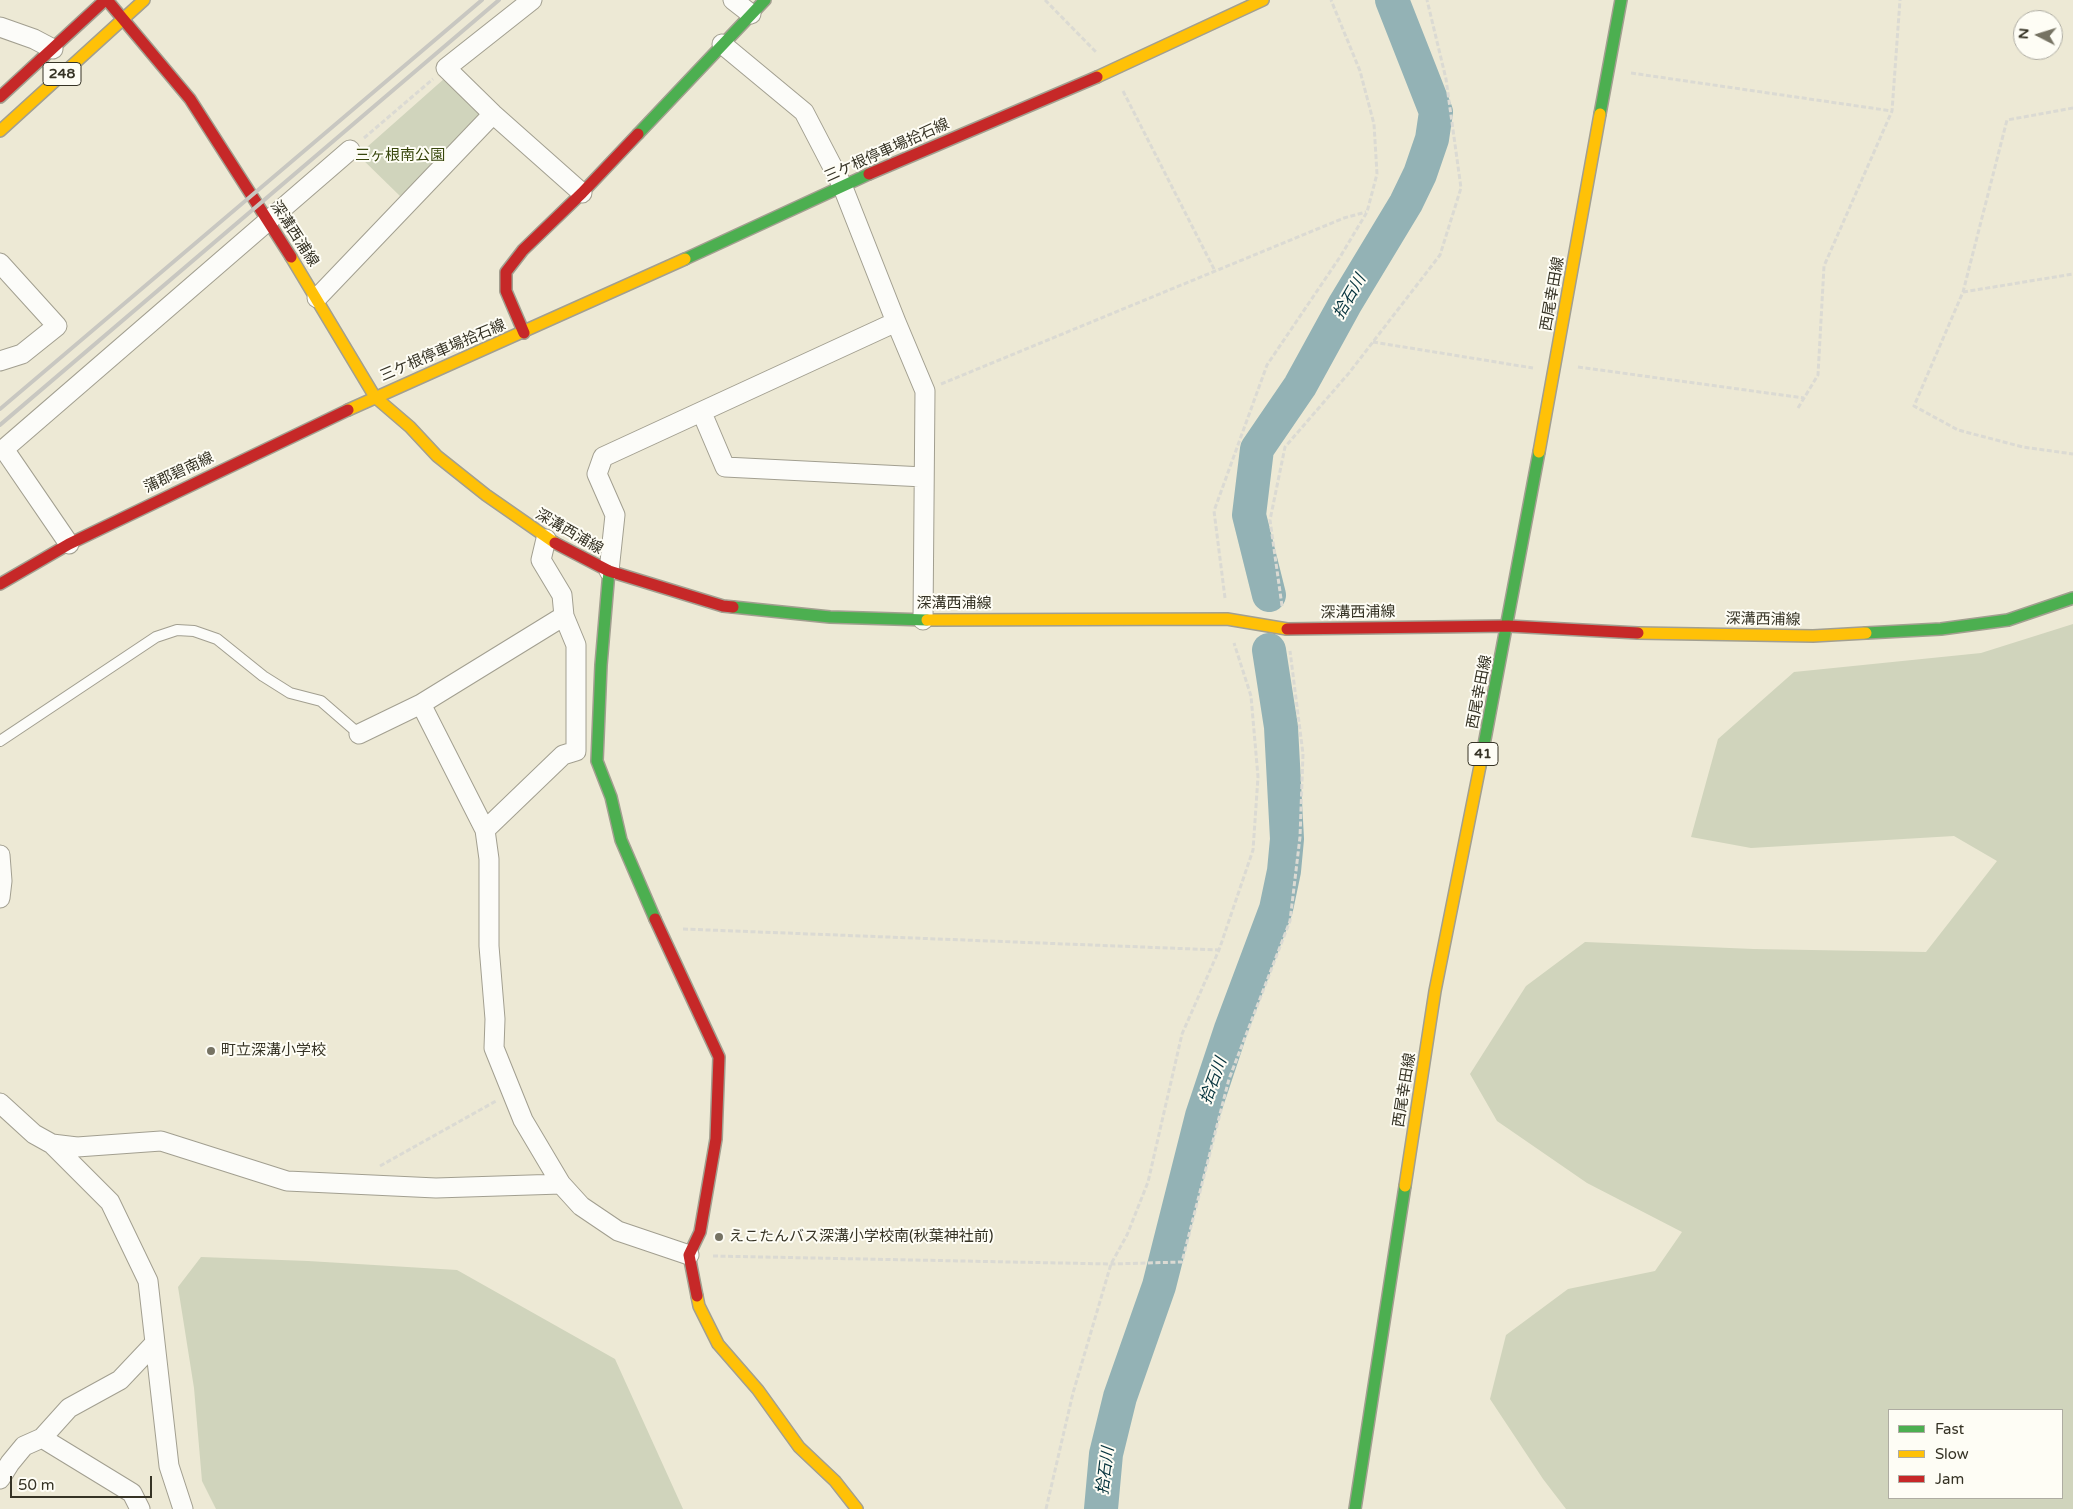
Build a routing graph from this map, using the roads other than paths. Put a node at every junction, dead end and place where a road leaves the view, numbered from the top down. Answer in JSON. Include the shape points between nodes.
{"nodes":[{"id":1,"x":106,"y":0,"type":"edge"},
{"id":2,"x":144,"y":0,"type":"edge"},
{"id":3,"x":532,"y":0,"type":"edge"},
{"id":4,"x":733,"y":0,"type":"edge"},
{"id":5,"x":765,"y":0,"type":"edge"},
{"id":6,"x":1264,"y":0,"type":"edge"},
{"id":7,"x":1621,"y":0,"type":"edge"},
{"id":8,"x":751,"y":14,"type":"junction"},
{"id":9,"x":125,"y":19,"type":"junction"},
{"id":10,"x":0,"y":27,"type":"edge"},
{"id":11,"x":722,"y":44,"type":"junction"},
{"id":12,"x":53,"y":49,"type":"junction"},
{"id":13,"x":0,"y":97,"type":"edge"},
{"id":14,"x":493,"y":114,"type":"junction"},
{"id":15,"x":0,"y":131,"type":"edge"},
{"id":16,"x":350,"y":150,"type":"road end"},
{"id":17,"x":842,"y":185,"type":"junction"},
{"id":18,"x":582,"y":192,"type":"junction"},
{"id":19,"x":268,"y":221,"type":"junction"},
{"id":20,"x":0,"y":263,"type":"edge"},
{"id":21,"x":317,"y":298,"type":"junction"},
{"id":22,"x":896,"y":322,"type":"junction"},
{"id":23,"x":524,"y":333,"type":"junction"},
{"id":24,"x":0,"y":361,"type":"edge"},
{"id":25,"x":375,"y":397,"type":"junction"},
{"id":26,"x":702,"y":413,"type":"junction"},
{"id":27,"x":924,"y":477,"type":"junction"},
{"id":28,"x":546,"y":539,"type":"junction"},
{"id":29,"x":69,"y":544,"type":"junction"},
{"id":30,"x":609,"y":571,"type":"junction"},
{"id":31,"x":0,"y":584,"type":"edge"},
{"id":32,"x":2073,"y":598,"type":"edge"},
{"id":33,"x":564,"y":616,"type":"junction"},
{"id":34,"x":923,"y":620,"type":"junction"},
{"id":35,"x":1508,"y":626,"type":"junction"},
{"id":36,"x":421,"y":704,"type":"junction"},
{"id":37,"x":359,"y":734,"type":"joint"},
{"id":38,"x":0,"y":741,"type":"edge"},
{"id":39,"x":576,"y":751,"type":"junction"},
{"id":40,"x":597,"y":761,"type":"junction"},
{"id":41,"x":485,"y":830,"type":"junction"},
{"id":42,"x":0,"y":855,"type":"edge"},
{"id":43,"x":0,"y":898,"type":"edge"},
{"id":44,"x":0,"y":1103,"type":"edge"},
{"id":45,"x":52,"y":1144,"type":"junction"},
{"id":46,"x":561,"y":1184,"type":"junction"},
{"id":47,"x":689,"y":1255,"type":"junction"},
{"id":48,"x":154,"y":1344,"type":"junction"},
{"id":49,"x":42,"y":1438,"type":"junction"},
{"id":50,"x":0,"y":1479,"type":"edge"},
{"id":51,"x":140,"y":1509,"type":"edge"},
{"id":52,"x":184,"y":1509,"type":"edge"},
{"id":53,"x":857,"y":1509,"type":"edge"},
{"id":54,"x":1355,"y":1509,"type":"edge"}],
"edges":[{"from":1,"to":9,"type":"main road","name":"深溝西浦線"},
{"from":1,"to":12,"type":"main road","number":"248"},
{"from":2,"to":9,"type":"main road","number":"248"},
{"from":3,"to":14,"type":"street","via":[[446,68]]},
{"from":4,"to":8,"type":"street"},
{"from":5,"to":8,"type":"main road","name":"三ケ根停車場拾石線"},
{"from":6,"to":17,"type":"main road","name":"三ケ根停車場拾石線","via":[[1113,70]]},
{"from":7,"to":35,"type":"main road","name":"西尾幸田線","number":"41"},
{"from":8,"to":11,"type":"main road","name":"三ケ根停車場拾石線"},
{"from":9,"to":15,"type":"main road","number":"248"},
{"from":9,"to":19,"type":"main road","name":"深溝西浦線","via":[[190,99]]},
{"from":10,"to":12,"type":"street","via":[[34,38]]},
{"from":11,"to":17,"type":"street","via":[[804,112]]},
{"from":11,"to":18,"type":"main road","name":"三ケ根停車場拾石線"},
{"from":12,"to":13,"type":"main road","number":"248"},
{"from":14,"to":18,"type":"street"},
{"from":14,"to":21,"type":"street"},
{"from":16,"to":19,"type":"street"},
{"from":17,"to":22,"type":"street"},
{"from":17,"to":23,"type":"main road","name":"三ケ根停車場拾石線"},
{"from":18,"to":23,"type":"main road","name":"三ケ根停車場拾石線","via":[[523,250],[506,272],[506,291]]},
{"from":19,"to":21,"type":"main road","name":"深溝西浦線"},
{"from":19,"to":29,"type":"street","via":[[4,449]]},
{"from":20,"to":24,"type":"street","via":[[58,326],[22,354]]},
{"from":21,"to":25,"type":"main road","name":"深溝西浦線"},
{"from":22,"to":26,"type":"street"},
{"from":22,"to":27,"type":"street","via":[[924,391]]},
{"from":23,"to":25,"type":"main road","name":"三ケ根停車場拾石線"},
{"from":25,"to":28,"type":"main road","name":"深溝西浦線","via":[[437,456]]},
{"from":25,"to":29,"type":"main road","name":"蒲郡碧南線"},
{"from":26,"to":27,"type":"street","via":[[725,466]]},
{"from":26,"to":30,"type":"street","via":[[603,457],[597,474],[615,515]]},
{"from":27,"to":34,"type":"street"},
{"from":28,"to":30,"type":"main road","name":"深溝西浦線"},
{"from":28,"to":33,"type":"street","via":[[541,560],[562,594]]},
{"from":29,"to":31,"type":"main road","name":"蒲郡碧南線"},
{"from":30,"to":34,"type":"main road","name":"深溝西浦線","via":[[723,606],[830,617]]},
{"from":30,"to":40,"type":"main road"},
{"from":32,"to":35,"type":"main road","name":"深溝西浦線","via":[[2008,620],[1941,629],[1813,636],[1640,633]]},
{"from":33,"to":36,"type":"street"},
{"from":33,"to":39,"type":"street","via":[[576,645]]},
{"from":34,"to":35,"type":"main road","name":"深溝西浦線","via":[[1227,619],[1285,629]]},
{"from":35,"to":54,"type":"main road","name":"西尾幸田線","number":"41","via":[[1435,991]]},
{"from":36,"to":37,"type":"street"},
{"from":36,"to":41,"type":"street"},
{"from":37,"to":38,"type":"lane","via":[[321,701],[290,693],[217,639],[177,630],[156,636]]},
{"from":39,"to":40,"type":"street"},
{"from":39,"to":41,"type":"street","via":[[563,755]]},
{"from":40,"to":47,"type":"main road","via":[[611,797],[621,840],[718,1057],[716,1139],[700,1232]]},
{"from":41,"to":46,"type":"street","via":[[489,859],[494,1048],[523,1120]]},
{"from":42,"to":43,"type":"street"},
{"from":44,"to":45,"type":"street","via":[[34,1134]]},
{"from":45,"to":46,"type":"street","via":[[77,1146],[161,1141],[287,1181],[436,1188]]},
{"from":45,"to":48,"type":"street","via":[[110,1202],[148,1281]]},
{"from":46,"to":47,"type":"street","via":[[581,1206],[618,1231]]},
{"from":47,"to":53,"type":"main road","via":[[699,1306],[718,1344],[800,1446]]},
{"from":48,"to":49,"type":"street","via":[[120,1380],[69,1408]]},
{"from":48,"to":52,"type":"street","via":[[169,1466]]},
{"from":49,"to":50,"type":"street","via":[[24,1446]]},
{"from":49,"to":51,"type":"street","via":[[132,1493]]}]}
